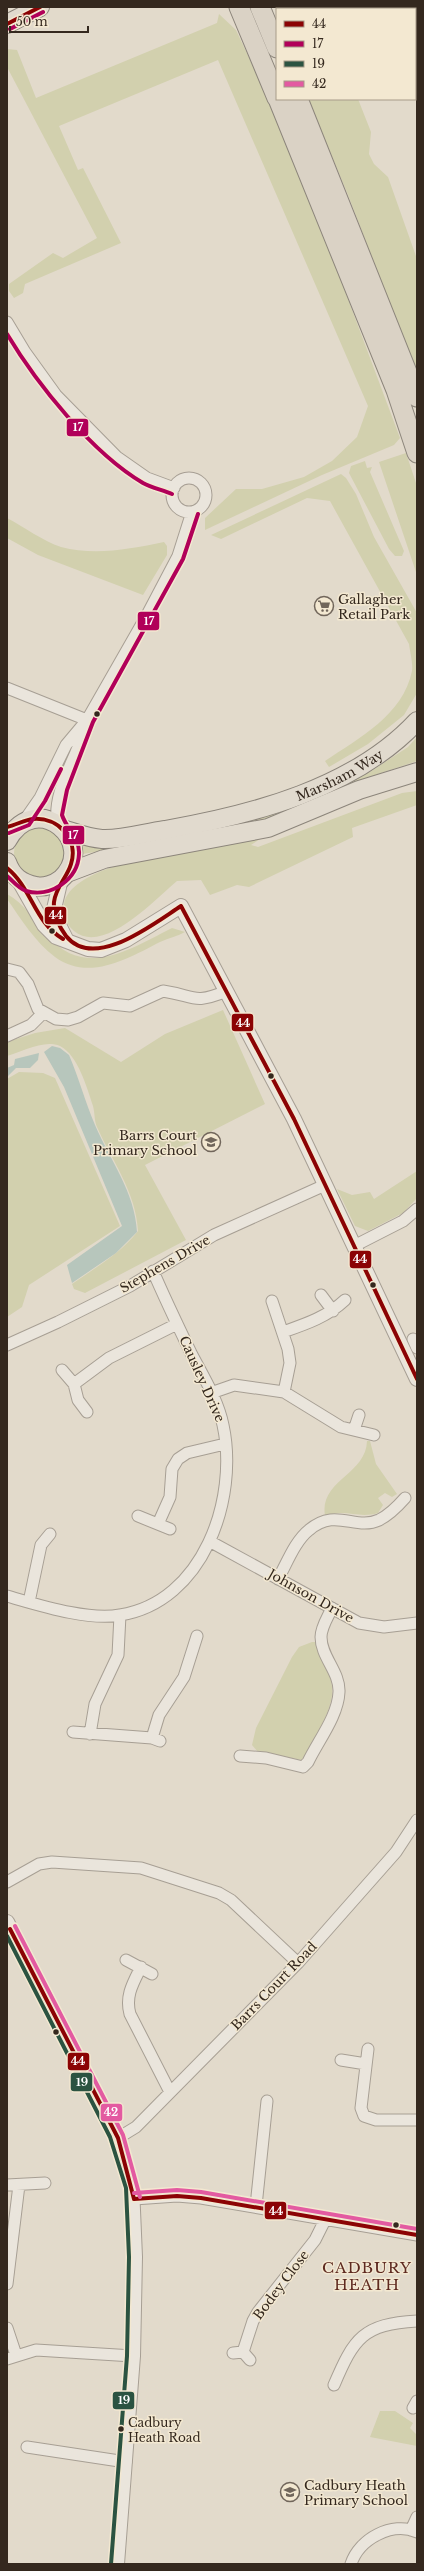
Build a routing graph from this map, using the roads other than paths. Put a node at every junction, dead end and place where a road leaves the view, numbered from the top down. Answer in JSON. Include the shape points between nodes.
{"nodes":[{"id":1,"x":40,"y":7,"type":"edge"},
{"id":2,"x":239,"y":7,"type":"edge"},
{"id":3,"x":260,"y":7,"type":"edge"},
{"id":4,"x":7,"y":24,"type":"edge"},
{"id":5,"x":276,"y":46,"type":"edge"},
{"id":6,"x":276,"y":96,"type":"edge"},
{"id":7,"x":278,"y":100,"type":"edge"},
{"id":8,"x":298,"y":100,"type":"edge"},
{"id":9,"x":7,"y":322,"type":"edge"},
{"id":10,"x":417,"y":397,"type":"edge"},
{"id":11,"x":417,"y":453,"type":"edge"},
{"id":12,"x":174,"y":488,"type":"junction"},
{"id":13,"x":192,"y":512,"type":"junction"},
{"id":14,"x":7,"y":688,"type":"edge"},
{"id":15,"x":87,"y":720,"type":"junction"},
{"id":16,"x":417,"y":721,"type":"edge"},
{"id":17,"x":417,"y":772,"type":"edge"},
{"id":18,"x":17,"y":825,"type":"edge"},
{"id":19,"x":60,"y":826,"type":"junction"},
{"id":20,"x":7,"y":842,"type":"edge"},
{"id":21,"x":10,"y":870,"type":"edge"},
{"id":22,"x":64,"y":876,"type":"junction"},
{"id":23,"x":67,"y":941,"type":"junction"},
{"id":24,"x":7,"y":967,"type":"edge"},
{"id":25,"x":227,"y":991,"type":"junction"},
{"id":26,"x":42,"y":1014,"type":"junction"},
{"id":27,"x":7,"y":1036,"type":"edge"},
{"id":28,"x":325,"y":1185,"type":"junction"},
{"id":29,"x":417,"y":1209,"type":"edge"},
{"id":30,"x":354,"y":1246,"type":"junction"},
{"id":31,"x":153,"y":1271,"type":"junction"},
{"id":32,"x":321,"y":1295,"type":"dead end"},
{"id":33,"x":345,"y":1300,"type":"dead end"},
{"id":34,"x":272,"y":1301,"type":"dead end"},
{"id":35,"x":333,"y":1311,"type":"junction"},
{"id":36,"x":177,"y":1324,"type":"junction"},
{"id":37,"x":283,"y":1332,"type":"junction"},
{"id":38,"x":7,"y":1345,"type":"edge"},
{"id":39,"x":62,"y":1370,"type":"dead end"},
{"id":40,"x":417,"y":1379,"type":"edge"},
{"id":41,"x":74,"y":1384,"type":"junction"},
{"id":42,"x":284,"y":1392,"type":"junction"},
{"id":43,"x":211,"y":1393,"type":"junction"},
{"id":44,"x":87,"y":1412,"type":"dead end"},
{"id":45,"x":359,"y":1415,"type":"dead end"},
{"id":46,"x":354,"y":1430,"type":"junction"},
{"id":47,"x":374,"y":1435,"type":"dead end"},
{"id":48,"x":225,"y":1444,"type":"junction"},
{"id":49,"x":405,"y":1498,"type":"dead end"},
{"id":50,"x":138,"y":1516,"type":"dead end"},
{"id":51,"x":158,"y":1524,"type":"junction"},
{"id":52,"x":170,"y":1529,"type":"dead end"},
{"id":53,"x":50,"y":1534,"type":"dead end"},
{"id":54,"x":211,"y":1542,"type":"junction"},
{"id":55,"x":278,"y":1579,"type":"junction"},
{"id":56,"x":7,"y":1596,"type":"edge"},
{"id":57,"x":29,"y":1602,"type":"junction"},
{"id":58,"x":332,"y":1608,"type":"junction"},
{"id":59,"x":120,"y":1615,"type":"junction"},
{"id":60,"x":417,"y":1623,"type":"edge"},
{"id":61,"x":197,"y":1636,"type":"dead end"},
{"id":62,"x":73,"y":1732,"type":"dead end"},
{"id":63,"x":90,"y":1734,"type":"junction"},
{"id":64,"x":240,"y":1756,"type":"dead end"},
{"id":65,"x":417,"y":1820,"type":"edge"},
{"id":66,"x":7,"y":1882,"type":"edge"},
{"id":67,"x":8,"y":1927,"type":"edge"},
{"id":68,"x":126,"y":1960,"type":"dead end"},
{"id":69,"x":298,"y":1963,"type":"junction"},
{"id":70,"x":140,"y":1967,"type":"junction"},
{"id":71,"x":152,"y":1974,"type":"dead end"},
{"id":72,"x":368,"y":2049,"type":"dead end"},
{"id":73,"x":341,"y":2060,"type":"dead end"},
{"id":74,"x":366,"y":2064,"type":"junction"},
{"id":75,"x":170,"y":2092,"type":"junction"},
{"id":76,"x":267,"y":2101,"type":"dead end"},
{"id":77,"x":417,"y":2120,"type":"edge"},
{"id":78,"x":118,"y":2138,"type":"junction"},
{"id":79,"x":45,"y":2183,"type":"dead end"},
{"id":80,"x":7,"y":2185,"type":"edge"},
{"id":81,"x":20,"y":2185,"type":"junction"},
{"id":82,"x":134,"y":2199,"type":"junction"},
{"id":83,"x":256,"y":2206,"type":"junction"},
{"id":84,"x":326,"y":2220,"type":"junction"},
{"id":85,"x":417,"y":2235,"type":"edge"},
{"id":86,"x":7,"y":2284,"type":"edge"},
{"id":87,"x":417,"y":2321,"type":"edge"},
{"id":88,"x":7,"y":2328,"type":"edge"},
{"id":89,"x":242,"y":2355,"type":"dead end"},
{"id":90,"x":133,"y":2356,"type":"junction"},
{"id":91,"x":11,"y":2357,"type":"edge"},
{"id":92,"x":334,"y":2385,"type":"dead end"},
{"id":93,"x":27,"y":2448,"type":"dead end"},
{"id":94,"x":126,"y":2462,"type":"junction"},
{"id":95,"x":417,"y":2517,"type":"edge"},
{"id":96,"x":414,"y":2531,"type":"edge"},
{"id":97,"x":117,"y":2564,"type":"edge"},
{"id":98,"x":351,"y":2564,"type":"edge"}],
"edges":[{"from":1,"to":4,"type":"main road"},
{"from":2,"to":6,"type":"highway"},
{"from":3,"to":5,"type":"highway"},
{"from":7,"to":11,"type":"highway","via":[[396,390]]},
{"from":8,"to":10,"type":"highway"},
{"from":9,"to":12,"type":"street","via":[[56,395],[117,457],[147,478]]},
{"from":12,"to":13,"type":"street","via":[[172,496],[175,505],[186,512]]},
{"from":12,"to":13,"type":"street","via":[[184,479],[199,482],[204,488],[205,502]]},
{"from":13,"to":15,"type":"street","via":[[178,556]]},
{"from":14,"to":15,"type":"street"},
{"from":15,"to":18,"type":"street","via":[[66,745],[40,798]]},
{"from":15,"to":19,"type":"street","via":[[84,735],[65,778],[58,802]]},
{"from":16,"to":19,"type":"main road","name":"Marsham Way","via":[[384,751],[324,784],[265,809],[219,821],[114,838],[86,836]]},
{"from":17,"to":22,"type":"main road","name":"Marsham Way","via":[[359,790],[268,828],[104,859]]},
{"from":18,"to":19,"type":"main road","name":"Marsham Way","via":[[47,819]]},
{"from":18,"to":20,"type":"main road"},
{"from":19,"to":22,"type":"main road","via":[[69,835],[73,845],[72,862]]},
{"from":21,"to":22,"type":"main road","name":"Marsham Way","via":[[27,884],[39,887],[51,885]]},
{"from":21,"to":23,"type":"street","via":[[44,925],[56,937]]},
{"from":22,"to":23,"type":"street","via":[[53,913]]},
{"from":23,"to":25,"type":"street","via":[[102,950],[126,940],[181,906]]},
{"from":24,"to":26,"type":"street","via":[[19,972],[28,984]]},
{"from":25,"to":26,"type":"street","via":[[205,1000],[190,999],[163,991],[130,1006],[103,1003],[68,1020],[56,1020]]},
{"from":25,"to":28,"type":"street","via":[[294,1119]]},
{"from":26,"to":27,"type":"street","via":[[31,1025]]},
{"from":28,"to":30,"type":"street"},
{"from":28,"to":31,"type":"street","name":"Stephens Drive","via":[[214,1235]]},
{"from":29,"to":30,"type":"street","via":[[403,1221]]},
{"from":30,"to":40,"type":"street"},
{"from":31,"to":36,"type":"street","name":"Causley Drive"},
{"from":31,"to":38,"type":"street","name":"Stephens Drive","via":[[130,1286]]},
{"from":32,"to":35,"type":"street"},
{"from":33,"to":35,"type":"street"},
{"from":34,"to":37,"type":"street"},
{"from":35,"to":37,"type":"street"},
{"from":36,"to":41,"type":"street","via":[[108,1358]]},
{"from":36,"to":43,"type":"street","name":"Causley Drive"},
{"from":37,"to":42,"type":"street","via":[[290,1363]]},
{"from":39,"to":41,"type":"street"},
{"from":41,"to":44,"type":"street","via":[[78,1400]]},
{"from":42,"to":43,"type":"street","via":[[234,1386]]},
{"from":42,"to":46,"type":"street","via":[[341,1426]]},
{"from":43,"to":48,"type":"street","name":"Causley Drive","via":[[223,1425]]},
{"from":45,"to":46,"type":"street"},
{"from":46,"to":47,"type":"street"},
{"from":48,"to":51,"type":"street","via":[[187,1453],[178,1459],[172,1469],[170,1497]]},
{"from":48,"to":54,"type":"street","name":"Causley Drive","via":[[226,1472],[220,1510]]},
{"from":49,"to":55,"type":"street","via":[[379,1520],[363,1523],[337,1519],[315,1526],[301,1538]]},
{"from":50,"to":51,"type":"street"},
{"from":51,"to":52,"type":"street"},
{"from":53,"to":57,"type":"street","via":[[41,1545]]},
{"from":54,"to":55,"type":"street","name":"Johnson Drive"},
{"from":54,"to":59,"type":"street","name":"Causley Drive","via":[[186,1578],[159,1602]]},
{"from":55,"to":58,"type":"street","name":"Johnson Drive"},
{"from":56,"to":57,"type":"street","name":"Causley Drive"},
{"from":57,"to":59,"type":"street","name":"Causley Drive","via":[[91,1615]]},
{"from":58,"to":60,"type":"street","name":"Johnson Drive","via":[[359,1623],[373,1627]]},
{"from":58,"to":64,"type":"street","via":[[323,1626],[321,1637],[326,1657],[337,1678],[339,1692],[335,1710],[308,1762],[303,1768],[266,1758]]},
{"from":59,"to":63,"type":"street","via":[[118,1655],[95,1704]]},
{"from":61,"to":63,"type":"street","via":[[184,1677],[162,1710],[156,1740]]},
{"from":62,"to":63,"type":"street"},
{"from":65,"to":69,"type":"street","name":"Barrs Court Road","via":[[396,1852]]},
{"from":66,"to":69,"type":"street","via":[[39,1864],[52,1862],[141,1868],[219,1893],[231,1900]]},
{"from":67,"to":78,"type":"street"},
{"from":68,"to":70,"type":"street"},
{"from":69,"to":75,"type":"street","name":"Barrs Court Road"},
{"from":70,"to":71,"type":"street"},
{"from":70,"to":75,"type":"street","via":[[129,1991],[127,2004]]},
{"from":72,"to":74,"type":"street"},
{"from":73,"to":74,"type":"street"},
{"from":74,"to":77,"type":"street","via":[[361,2108],[364,2116],[376,2120]]},
{"from":75,"to":78,"type":"street","name":"Barrs Court Road","via":[[136,2126]]},
{"from":76,"to":83,"type":"street"},
{"from":78,"to":82,"type":"street"},
{"from":79,"to":81,"type":"street"},
{"from":80,"to":81,"type":"street"},
{"from":81,"to":86,"type":"street"},
{"from":82,"to":83,"type":"street","via":[[177,2196]]},
{"from":82,"to":90,"type":"street"},
{"from":83,"to":84,"type":"street"},
{"from":84,"to":85,"type":"street"},
{"from":84,"to":89,"type":"street","name":"Bodey Close","via":[[315,2240],[258,2312]]},
{"from":87,"to":92,"type":"street","via":[[394,2323],[362,2335],[352,2347]]},
{"from":88,"to":91,"type":"street"},
{"from":90,"to":91,"type":"street","via":[[36,2350]]},
{"from":90,"to":94,"type":"street"},
{"from":93,"to":94,"type":"street"},
{"from":94,"to":97,"type":"street"},
{"from":95,"to":96,"type":"street"},
{"from":96,"to":98,"type":"street","via":[[393,2530],[374,2536],[362,2546]]}]}
